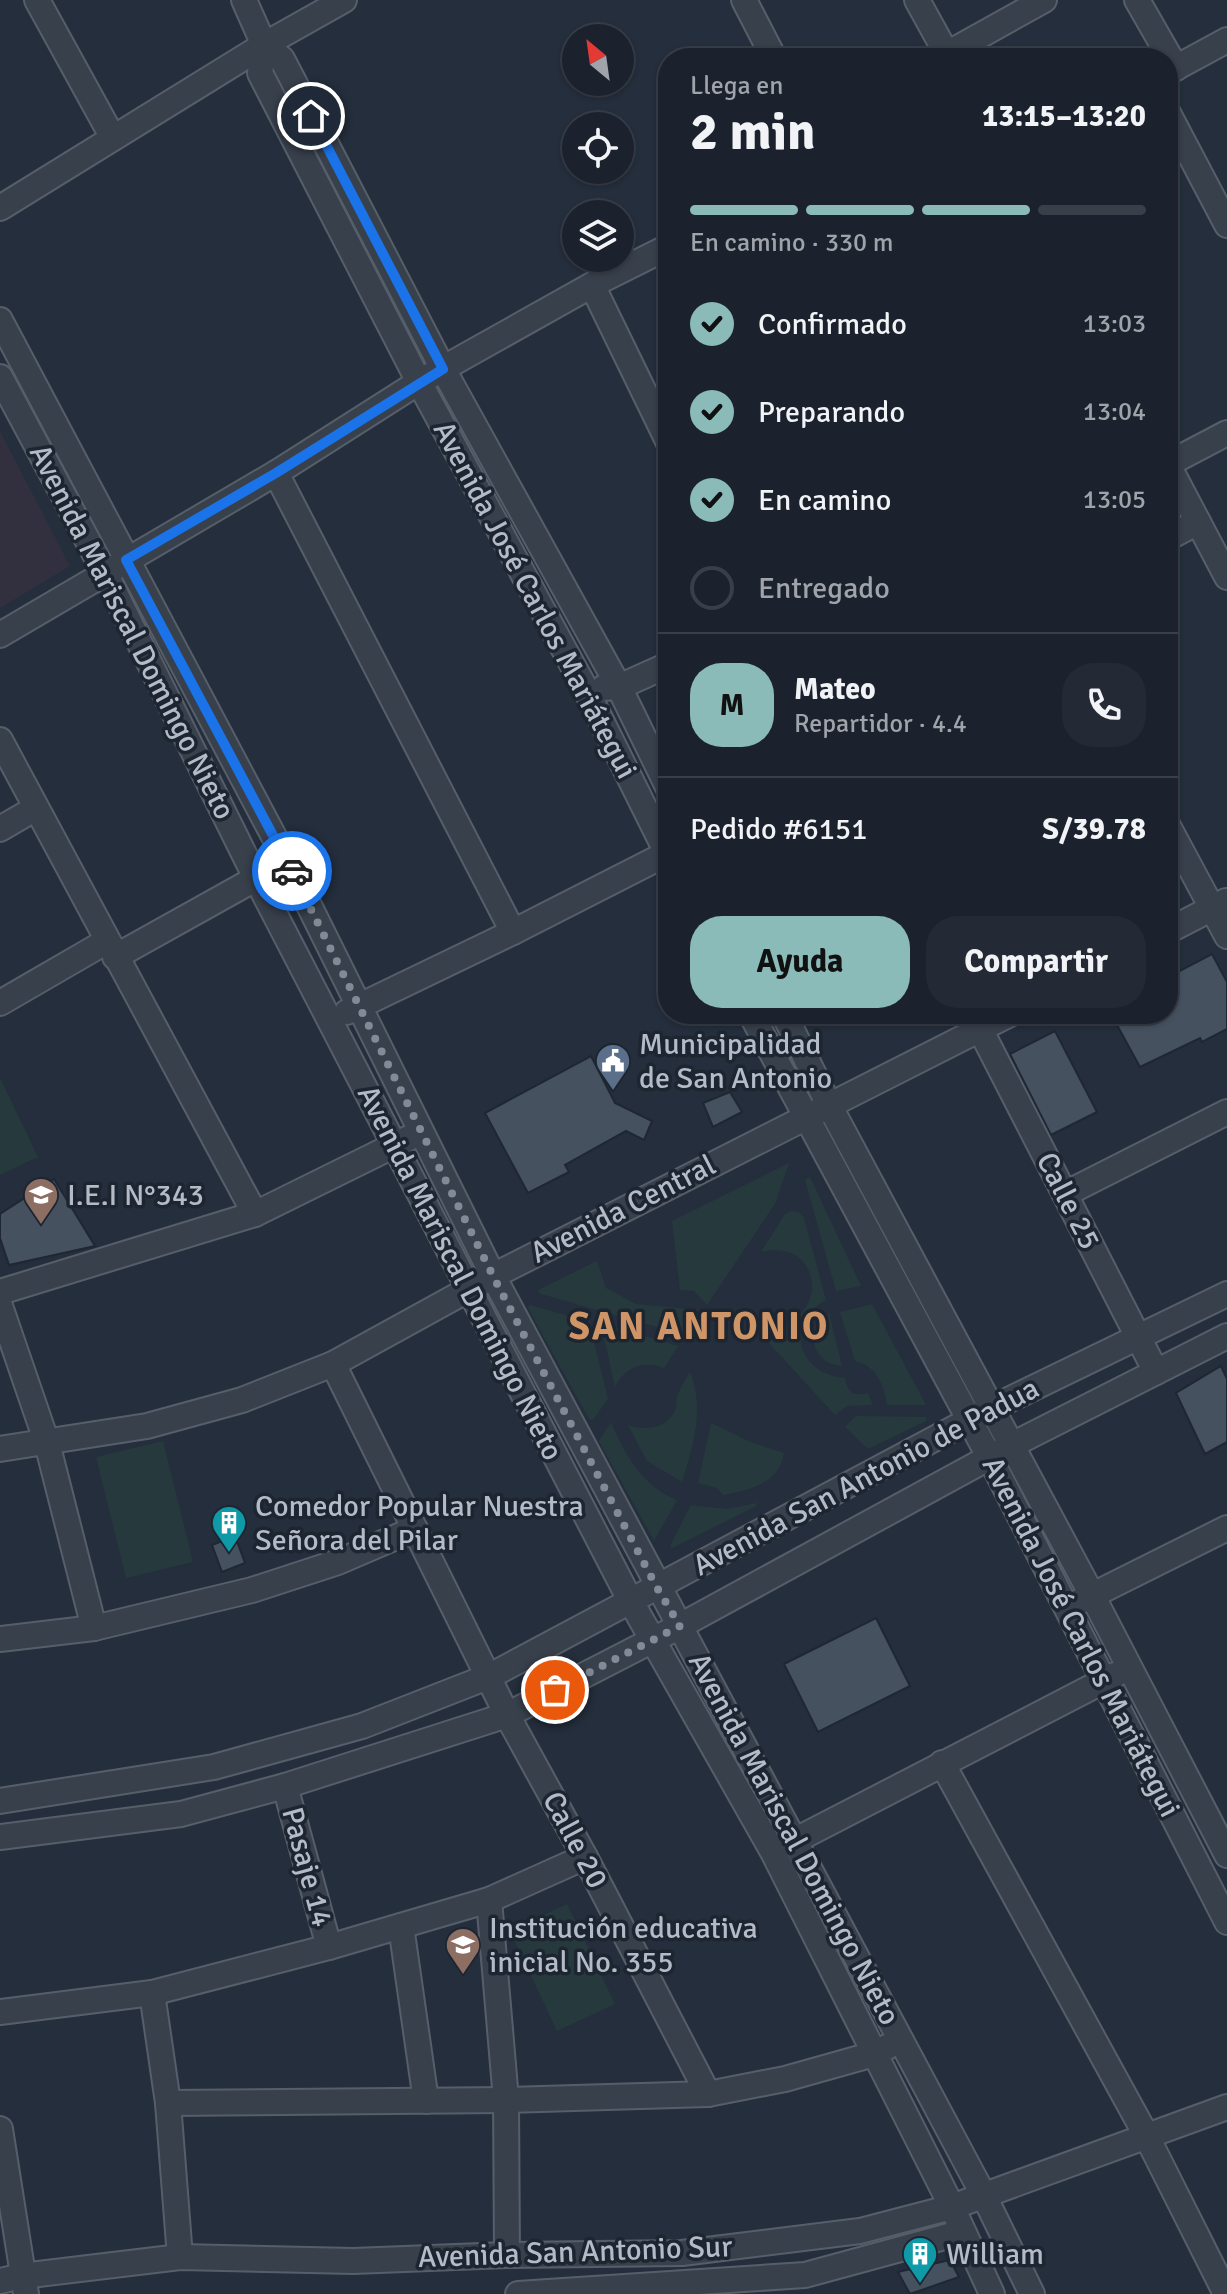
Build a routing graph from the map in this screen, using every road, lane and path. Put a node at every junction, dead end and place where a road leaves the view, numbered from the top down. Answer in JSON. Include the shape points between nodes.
{"nodes":[{"id":1,"x":37,"y":0,"type":"edge"},
{"id":2,"x":244,"y":0,"type":"edge"},
{"id":3,"x":344,"y":0,"type":"edge"},
{"id":4,"x":744,"y":0,"type":"edge"},
{"id":5,"x":917,"y":0,"type":"edge"},
{"id":6,"x":1044,"y":0,"type":"edge"},
{"id":7,"x":1137,"y":0,"type":"edge"},
{"id":8,"x":1227,"y":40,"type":"edge"},
{"id":9,"x":264,"y":45,"type":"junction"},
{"id":10,"x":769,"y":48,"type":"edge"},
{"id":11,"x":944,"y":48,"type":"edge"},
{"id":12,"x":962,"y":48,"type":"edge"},
{"id":13,"x":1161,"y":48,"type":"edge"},
{"id":14,"x":1178,"y":67,"type":"edge"},
{"id":15,"x":1178,"y":132,"type":"edge"},
{"id":16,"x":113,"y":138,"type":"junction"},
{"id":17,"x":0,"y":208,"type":"edge"},
{"id":18,"x":1227,"y":225,"type":"edge"},
{"id":19,"x":658,"y":252,"type":"edge"},
{"id":20,"x":592,"y":285,"type":"junction"},
{"id":21,"x":0,"y":320,"type":"edge"},
{"id":22,"x":443,"y":369,"type":"junction"},
{"id":23,"x":0,"y":377,"type":"edge"},
{"id":24,"x":419,"y":382,"type":"junction"},
{"id":25,"x":658,"y":414,"type":"edge"},
{"id":26,"x":1227,"y":433,"type":"edge"},
{"id":27,"x":1178,"y":459,"type":"edge"},
{"id":28,"x":276,"y":473,"type":"junction"},
{"id":29,"x":1178,"y":483,"type":"edge"},
{"id":30,"x":1198,"y":522,"type":"junction"},
{"id":31,"x":1178,"y":533,"type":"edge"},
{"id":32,"x":126,"y":560,"type":"junction"},
{"id":33,"x":105,"y":573,"type":"junction"},
{"id":34,"x":1227,"y":577,"type":"edge"},
{"id":35,"x":0,"y":635,"type":"edge"},
{"id":36,"x":658,"y":669,"type":"edge"},
{"id":37,"x":619,"y":687,"type":"junction"},
{"id":38,"x":585,"y":688,"type":"junction"},
{"id":39,"x":0,"y":740,"type":"edge"},
{"id":40,"x":658,"y":767,"type":"edge"},
{"id":41,"x":36,"y":808,"type":"junction"},
{"id":42,"x":0,"y":829,"type":"edge"},
{"id":43,"x":658,"y":834,"type":"edge"},
{"id":44,"x":1178,"y":841,"type":"edge"},
{"id":45,"x":658,"y":859,"type":"edge"},
{"id":46,"x":287,"y":861,"type":"junction"},
{"id":47,"x":256,"y":878,"type":"junction"},
{"id":48,"x":1220,"y":904,"type":"edge"},
{"id":49,"x":1178,"y":926,"type":"edge"},
{"id":50,"x":513,"y":932,"type":"junction"},
{"id":51,"x":1227,"y":936,"type":"edge"},
{"id":52,"x":111,"y":949,"type":"junction"},
{"id":53,"x":0,"y":1003,"type":"edge"},
{"id":54,"x":358,"y":1007,"type":"junction"},
{"id":55,"x":330,"y":1020,"type":"junction"},
{"id":56,"x":756,"y":1024,"type":"edge"},
{"id":57,"x":789,"y":1024,"type":"edge"},
{"id":58,"x":990,"y":1024,"type":"edge"},
{"id":59,"x":980,"y":1029,"type":"junction"},
{"id":60,"x":389,"y":1067,"type":"junction"},
{"id":61,"x":361,"y":1080,"type":"junction"},
{"id":62,"x":829,"y":1105,"type":"junction"},
{"id":63,"x":1227,"y":1112,"type":"edge"},
{"id":64,"x":806,"y":1116,"type":"junction"},
{"id":65,"x":421,"y":1131,"type":"junction"},
{"id":66,"x":395,"y":1145,"type":"junction"},
{"id":67,"x":1065,"y":1194,"type":"junction"},
{"id":68,"x":255,"y":1214,"type":"junction"},
{"id":69,"x":493,"y":1276,"type":"junction"},
{"id":70,"x":468,"y":1289,"type":"junction"},
{"id":71,"x":0,"y":1292,"type":"edge"},
{"id":72,"x":1227,"y":1294,"type":"edge"},
{"id":73,"x":0,"y":1306,"type":"edge"},
{"id":74,"x":1227,"y":1336,"type":"edge"},
{"id":75,"x":1138,"y":1338,"type":"junction"},
{"id":76,"x":333,"y":1364,"type":"junction"},
{"id":77,"x":1156,"y":1372,"type":"junction"},
{"id":78,"x":992,"y":1408,"type":"junction"},
{"id":79,"x":969,"y":1420,"type":"junction"},
{"id":80,"x":47,"y":1443,"type":"junction"},
{"id":81,"x":1012,"y":1445,"type":"junction"},
{"id":82,"x":0,"y":1449,"type":"edge"},
{"id":83,"x":990,"y":1458,"type":"junction"},
{"id":84,"x":1227,"y":1528,"type":"edge"},
{"id":85,"x":415,"y":1529,"type":"junction"},
{"id":86,"x":656,"y":1586,"type":"junction"},
{"id":87,"x":1092,"y":1595,"type":"junction"},
{"id":88,"x":630,"y":1600,"type":"junction"},
{"id":89,"x":1067,"y":1609,"type":"junction"},
{"id":90,"x":680,"y":1626,"type":"junction"},
{"id":91,"x":94,"y":1628,"type":"junction"},
{"id":92,"x":0,"y":1639,"type":"edge"},
{"id":93,"x":652,"y":1640,"type":"junction"},
{"id":94,"x":1129,"y":1667,"type":"junction"},
{"id":95,"x":490,"y":1676,"type":"junction"},
{"id":96,"x":1104,"y":1681,"type":"junction"},
{"id":97,"x":507,"y":1715,"type":"junction"},
{"id":98,"x":942,"y":1763,"type":"junction"},
{"id":99,"x":285,"y":1786,"type":"junction"},
{"id":100,"x":0,"y":1801,"type":"edge"},
{"id":101,"x":0,"y":1837,"type":"edge"},
{"id":102,"x":794,"y":1841,"type":"junction"},
{"id":103,"x":1225,"y":1847,"type":"edge"},
{"id":104,"x":585,"y":1857,"type":"junction"},
{"id":105,"x":489,"y":1900,"type":"junction"},
{"id":106,"x":1227,"y":1922,"type":"edge"},
{"id":107,"x":401,"y":1926,"type":"junction"},
{"id":108,"x":329,"y":1947,"type":"junction"},
{"id":109,"x":152,"y":1993,"type":"junction"},
{"id":110,"x":0,"y":2012,"type":"edge"},
{"id":111,"x":901,"y":2040,"type":"junction"},
{"id":112,"x":874,"y":2054,"type":"junction"},
{"id":113,"x":708,"y":2094,"type":"junction"},
{"id":114,"x":506,"y":2100,"type":"junction"},
{"id":115,"x":426,"y":2101,"type":"junction"},
{"id":116,"x":168,"y":2103,"type":"junction"},
{"id":117,"x":1227,"y":2107,"type":"edge"},
{"id":118,"x":0,"y":2129,"type":"edge"},
{"id":119,"x":1146,"y":2135,"type":"junction"},
{"id":120,"x":984,"y":2196,"type":"junction"},
{"id":121,"x":952,"y":2207,"type":"junction"},
{"id":122,"x":963,"y":2232,"type":"junction"},
{"id":123,"x":507,"y":2255,"type":"junction"},
{"id":124,"x":180,"y":2257,"type":"junction"},
{"id":125,"x":16,"y":2284,"type":"edge"},
{"id":126,"x":518,"y":2294,"type":"edge"},
{"id":127,"x":992,"y":2294,"type":"edge"},
{"id":128,"x":1032,"y":2294,"type":"edge"},
{"id":129,"x":1226,"y":2294,"type":"edge"}],
"edges":[{"from":1,"to":16,"type":"street"},
{"from":2,"to":9,"type":"street","name":"Avenida José Carlos Mariátegui"},
{"from":3,"to":9,"type":"street"},
{"from":4,"to":10,"type":"street"},
{"from":5,"to":11,"type":"street"},
{"from":6,"to":12,"type":"street"},
{"from":7,"to":13,"type":"street"},
{"from":8,"to":14,"type":"street"},
{"from":9,"to":16,"type":"street"},
{"from":9,"to":22,"type":"street","name":"Avenida José Carlos Mariátegui","via":[[282,59]]},
{"from":9,"to":24,"type":"street","name":"Avenida José Carlos Mariátegui","via":[[260,73]]},
{"from":15,"to":18,"type":"street"},
{"from":16,"to":17,"type":"street"},
{"from":19,"to":20,"type":"street"},
{"from":20,"to":22,"type":"street"},
{"from":20,"to":25,"type":"street"},
{"from":21,"to":32,"type":"street","name":"Avenida Mariscal Domingo Nieto"},
{"from":22,"to":24,"type":"street"},
{"from":22,"to":37,"type":"street","name":"Avenida José Carlos Mariátegui"},
{"from":23,"to":33,"type":"street","name":"Avenida Mariscal Domingo Nieto"},
{"from":24,"to":28,"type":"street"},
{"from":24,"to":38,"type":"street","name":"Avenida José Carlos Mariátegui"},
{"from":26,"to":27,"type":"street"},
{"from":28,"to":32,"type":"street"},
{"from":28,"to":50,"type":"street"},
{"from":29,"to":30,"type":"street"},
{"from":30,"to":31,"type":"street"},
{"from":30,"to":34,"type":"street"},
{"from":32,"to":33,"type":"street"},
{"from":32,"to":46,"type":"street","name":"Avenida Mariscal Domingo Nieto"},
{"from":33,"to":35,"type":"street"},
{"from":33,"to":47,"type":"street","name":"Avenida Mariscal Domingo Nieto"},
{"from":36,"to":37,"type":"street"},
{"from":37,"to":38,"type":"street"},
{"from":37,"to":40,"type":"street","name":"Avenida José Carlos Mariátegui"},
{"from":38,"to":43,"type":"street","name":"Avenida José Carlos Mariátegui"},
{"from":39,"to":41,"type":"street"},
{"from":41,"to":42,"type":"street"},
{"from":41,"to":52,"type":"street"},
{"from":44,"to":48,"type":"street"},
{"from":45,"to":50,"type":"street"},
{"from":46,"to":47,"type":"street"},
{"from":46,"to":54,"type":"street","name":"Avenida Mariscal Domingo Nieto"},
{"from":47,"to":52,"type":"street"},
{"from":47,"to":55,"type":"street","name":"Avenida Mariscal Domingo Nieto"},
{"from":48,"to":49,"type":"street"},
{"from":48,"to":51,"type":"street"},
{"from":50,"to":54,"type":"street"},
{"from":52,"to":53,"type":"street"},
{"from":52,"to":68,"type":"street"},
{"from":54,"to":55,"type":"street"},
{"from":54,"to":60,"type":"street","name":"Avenida Mariscal Domingo Nieto"},
{"from":55,"to":61,"type":"street","name":"Avenida Mariscal Domingo Nieto"},
{"from":56,"to":64,"type":"street","name":"Avenida José Carlos Mariátegui"},
{"from":57,"to":62,"type":"street","name":"Avenida José Carlos Mariátegui"},
{"from":58,"to":59,"type":"street","name":"Avenida Central"},
{"from":59,"to":62,"type":"street","name":"Avenida Central"},
{"from":59,"to":67,"type":"street","name":"Calle 25"},
{"from":60,"to":61,"type":"street"},
{"from":60,"to":65,"type":"street","name":"Avenida Mariscal Domingo Nieto"},
{"from":61,"to":66,"type":"street","name":"Avenida Mariscal Domingo Nieto"},
{"from":62,"to":64,"type":"street","name":"Avenida Central"},
{"from":62,"to":78,"type":"street","name":"Avenida José Carlos Mariátegui"},
{"from":63,"to":67,"type":"street"},
{"from":64,"to":69,"type":"street","name":"Avenida Central"},
{"from":64,"to":79,"type":"street","name":"Avenida José Carlos Mariátegui"},
{"from":65,"to":66,"type":"street"},
{"from":65,"to":69,"type":"street","name":"Avenida Mariscal Domingo Nieto"},
{"from":66,"to":68,"type":"street"},
{"from":66,"to":70,"type":"street","name":"Avenida Mariscal Domingo Nieto"},
{"from":67,"to":75,"type":"street","name":"Calle 25"},
{"from":68,"to":71,"type":"street"},
{"from":69,"to":70,"type":"street","name":"Avenida Central"},
{"from":69,"to":86,"type":"street","name":"Avenida Mariscal Domingo Nieto"},
{"from":70,"to":76,"type":"street","name":"Avenida Central"},
{"from":70,"to":88,"type":"street","name":"Avenida Mariscal Domingo Nieto"},
{"from":72,"to":75,"type":"street","name":"Avenida San Antonio de Padua"},
{"from":73,"to":80,"type":"street"},
{"from":74,"to":77,"type":"street","name":"Avenida San Antonio de Padua"},
{"from":75,"to":77,"type":"street","name":"Calle 25"},
{"from":75,"to":78,"type":"street","name":"Avenida San Antonio de Padua"},
{"from":76,"to":80,"type":"street","name":"Avenida Central","via":[[228,1404],[147,1426]]},
{"from":76,"to":85,"type":"street","name":"Calle 20"},
{"from":77,"to":81,"type":"street","name":"Avenida San Antonio de Padua"},
{"from":78,"to":79,"type":"street","name":"Avenida San Antonio de Padua"},
{"from":78,"to":81,"type":"street","name":"Avenida José Carlos Mariátegui"},
{"from":79,"to":83,"type":"street","name":"Avenida José Carlos Mariátegui"},
{"from":79,"to":86,"type":"street","name":"Avenida San Antonio de Padua"},
{"from":80,"to":82,"type":"street","name":"Avenida Central"},
{"from":80,"to":91,"type":"street"},
{"from":81,"to":83,"type":"street","name":"Avenida San Antonio de Padua"},
{"from":81,"to":87,"type":"street","name":"Avenida José Carlos Mariátegui"},
{"from":83,"to":89,"type":"street","name":"Avenida José Carlos Mariátegui"},
{"from":83,"to":90,"type":"street","name":"Avenida San Antonio de Padua"},
{"from":84,"to":87,"type":"street"},
{"from":85,"to":91,"type":"street","via":[[252,1590]]},
{"from":85,"to":95,"type":"street","name":"Calle 20"},
{"from":86,"to":88,"type":"street","name":"Avenida San Antonio de Padua"},
{"from":86,"to":90,"type":"street","name":"Avenida Mariscal Domingo Nieto"},
{"from":87,"to":89,"type":"street"},
{"from":87,"to":94,"type":"street","name":"Avenida José Carlos Mariátegui"},
{"from":88,"to":93,"type":"street","name":"Avenida Mariscal Domingo Nieto"},
{"from":88,"to":95,"type":"street","name":"Avenida San Antonio de Padua"},
{"from":89,"to":96,"type":"street","name":"Avenida José Carlos Mariátegui"},
{"from":90,"to":93,"type":"street","name":"Avenida San Antonio de Padua"},
{"from":90,"to":102,"type":"street","name":"Avenida Mariscal Domingo Nieto"},
{"from":91,"to":92,"type":"street"},
{"from":93,"to":97,"type":"street","name":"Avenida San Antonio de Padua"},
{"from":93,"to":112,"type":"street","name":"Avenida Mariscal Domingo Nieto","via":[[773,1852]]},
{"from":94,"to":96,"type":"street"},
{"from":94,"to":103,"type":"street","name":"Avenida José Carlos Mariátegui"},
{"from":95,"to":97,"type":"street","name":"Calle 20"},
{"from":95,"to":100,"type":"street","name":"Avenida San Antonio de Padua","via":[[362,1726],[214,1767]]},
{"from":96,"to":98,"type":"street"},
{"from":96,"to":106,"type":"street","name":"Avenida José Carlos Mariátegui"},
{"from":97,"to":99,"type":"street","name":"Avenida San Antonio de Padua"},
{"from":97,"to":104,"type":"street","name":"Calle 20"},
{"from":98,"to":102,"type":"street"},
{"from":98,"to":119,"type":"street"},
{"from":99,"to":101,"type":"street","name":"Avenida San Antonio de Padua","via":[[181,1814]]},
{"from":99,"to":108,"type":"street","name":"Pasaje 14"},
{"from":102,"to":111,"type":"street","name":"Avenida Mariscal Domingo Nieto"},
{"from":104,"to":105,"type":"street"},
{"from":104,"to":113,"type":"street","name":"Calle 20"},
{"from":105,"to":107,"type":"street"},
{"from":105,"to":114,"type":"street"},
{"from":107,"to":108,"type":"street"},
{"from":107,"to":115,"type":"street"},
{"from":108,"to":109,"type":"street"},
{"from":109,"to":110,"type":"street"},
{"from":109,"to":116,"type":"street"},
{"from":111,"to":112,"type":"street"},
{"from":111,"to":120,"type":"street","name":"Avenida Mariscal Domingo Nieto"},
{"from":112,"to":113,"type":"street"},
{"from":112,"to":121,"type":"street","name":"Avenida Mariscal Domingo Nieto"},
{"from":113,"to":114,"type":"street"},
{"from":114,"to":115,"type":"street"},
{"from":114,"to":123,"type":"street"},
{"from":115,"to":116,"type":"street"},
{"from":116,"to":124,"type":"street"},
{"from":117,"to":119,"type":"street","name":"Avenida San Antonio Sur"},
{"from":118,"to":125,"type":"street"},
{"from":119,"to":120,"type":"street","name":"Avenida San Antonio Sur"},
{"from":119,"to":129,"type":"street"},
{"from":120,"to":121,"type":"street","name":"Avenida San Antonio Sur"},
{"from":120,"to":128,"type":"street","name":"Avenida Mariscal Domingo Nieto"},
{"from":121,"to":122,"type":"street","name":"Avenida Mariscal Domingo Nieto"},
{"from":121,"to":123,"type":"street","name":"Avenida San Antonio Sur","via":[[860,2231],[682,2253]]},
{"from":122,"to":126,"type":"street","via":[[805,2275]]},
{"from":122,"to":127,"type":"street","name":"Avenida Mariscal Domingo Nieto"},
{"from":123,"to":124,"type":"street","name":"Avenida San Antonio Sur","via":[[353,2261]]},
{"from":124,"to":125,"type":"street","name":"Avenida San Antonio Sur"}]}
